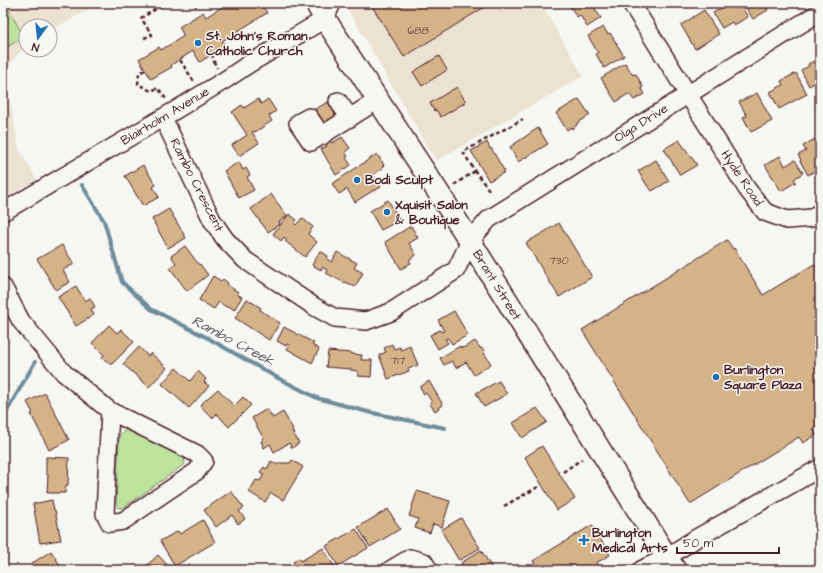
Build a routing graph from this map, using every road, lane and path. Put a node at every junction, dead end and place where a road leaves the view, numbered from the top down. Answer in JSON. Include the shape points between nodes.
{"nodes":[{"id":1,"x":166,"y":3,"type":"edge"},
{"id":2,"x":194,"y":3,"type":"edge"},
{"id":3,"x":201,"y":3,"type":"edge"},
{"id":4,"x":631,"y":3,"type":"edge"},
{"id":5,"x":324,"y":8,"type":"edge"},
{"id":6,"x":820,"y":12,"type":"edge"},
{"id":7,"x":144,"y":38,"type":"dead end"},
{"id":8,"x":180,"y":60,"type":"dead end"},
{"id":9,"x":145,"y":70,"type":"dead end"},
{"id":10,"x":202,"y":94,"type":"junction"},
{"id":11,"x":688,"y":94,"type":"junction"},
{"id":12,"x":378,"y":100,"type":"junction"},
{"id":13,"x":338,"y":101,"type":"dead end"},
{"id":14,"x":169,"y":115,"type":"junction"},
{"id":15,"x":350,"y":118,"type":"junction"},
{"id":16,"x":523,"y":119,"type":"dead end"},
{"id":17,"x":322,"y":136,"type":"dead end"},
{"id":18,"x":475,"y":172,"type":"junction"},
{"id":19,"x":489,"y":190,"type":"dead end"},
{"id":20,"x":438,"y":194,"type":"junction"},
{"id":21,"x":3,"y":212,"type":"edge"},
{"id":22,"x":820,"y":212,"type":"edge"},
{"id":23,"x":470,"y":242,"type":"junction"},
{"id":24,"x":3,"y":287,"type":"edge"},
{"id":25,"x":110,"y":411,"type":"junction"},
{"id":26,"x":582,"y":459,"type":"dead end"},
{"id":27,"x":820,"y":468,"type":"edge"},
{"id":28,"x":563,"y":472,"type":"dead end"},
{"id":29,"x":538,"y":487,"type":"dead end"},
{"id":30,"x":504,"y":506,"type":"dead end"},
{"id":31,"x":671,"y":564,"type":"edge"},
{"id":32,"x":390,"y":570,"type":"edge"},
{"id":33,"x":429,"y":570,"type":"edge"},
{"id":34,"x":641,"y":570,"type":"edge"}],
"edges":[{"from":1,"to":7,"type":"path","via":[[141,18],[152,35]]},
{"from":2,"to":3,"type":"path","via":[[196,6]]},
{"from":4,"to":11,"type":"street","name":"Hyde Road"},
{"from":5,"to":10,"type":"street","name":"Blairholm Avenue"},
{"from":5,"to":12,"type":"main road","name":"Brant Street"},
{"from":6,"to":11,"type":"street","name":"Olga Drive"},
{"from":8,"to":10,"type":"path"},
{"from":9,"to":14,"type":"path","via":[[139,74],[138,84],[151,91],[158,88]]},
{"from":10,"to":14,"type":"street","name":"Blairholm Avenue"},
{"from":11,"to":22,"type":"street","name":"Hyde Road","via":[[747,189],[765,212],[787,220],[812,218]]},
{"from":11,"to":23,"type":"street","name":"Olga Drive","via":[[489,219]]},
{"from":12,"to":15,"type":"street"},
{"from":12,"to":20,"type":"main road","name":"Brant Street"},
{"from":13,"to":15,"type":"street"},
{"from":14,"to":21,"type":"street","name":"Blairholm Avenue"},
{"from":14,"to":23,"type":"street","name":"Rambo Crescent","via":[[212,220],[225,239],[245,260],[315,307],[336,318],[366,321],[391,312],[456,270]]},
{"from":15,"to":17,"type":"street"},
{"from":16,"to":18,"type":"path","via":[[463,152]]},
{"from":18,"to":19,"type":"path"},
{"from":18,"to":20,"type":"path"},
{"from":20,"to":23,"type":"main road","name":"Brant Street"},
{"from":23,"to":31,"type":"main road","name":"Brant Street"},
{"from":24,"to":25,"type":"street","via":[[21,321],[64,373]]},
{"from":25,"to":25,"type":"street","via":[[105,514],[110,523],[123,521],[197,471],[204,461],[197,454]]},
{"from":26,"to":28,"type":"path"},
{"from":27,"to":31,"type":"street","via":[[695,538]]},
{"from":29,"to":30,"type":"path"},
{"from":31,"to":34,"type":"street"},
{"from":32,"to":33,"type":"street","via":[[410,558],[424,562]]}]}
